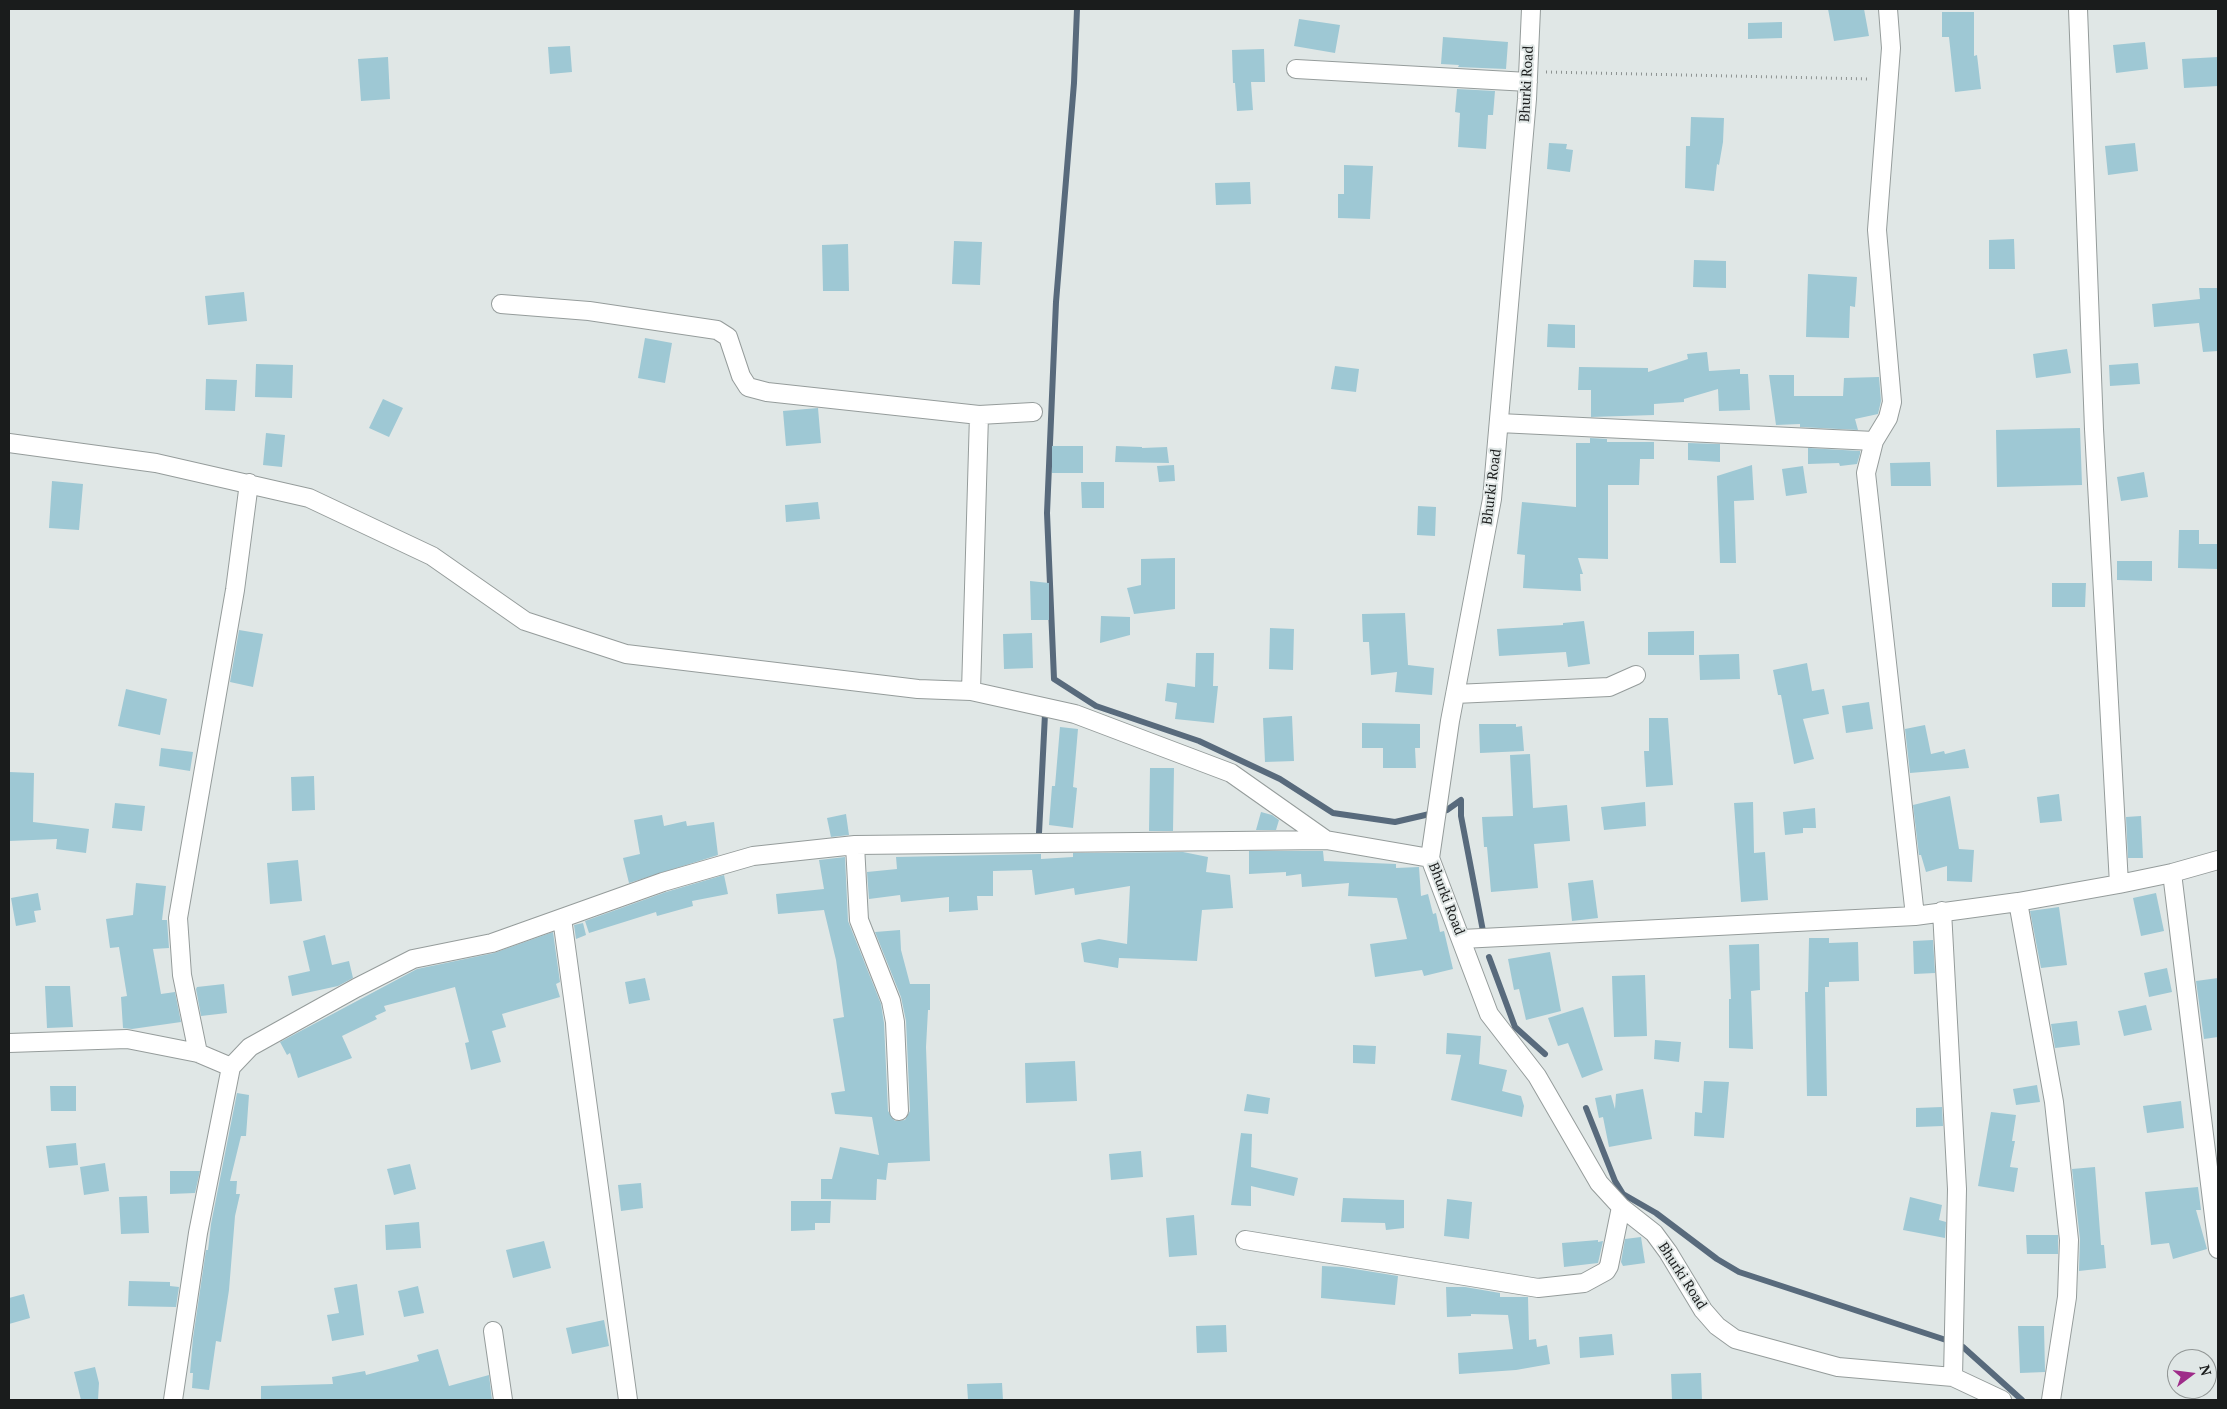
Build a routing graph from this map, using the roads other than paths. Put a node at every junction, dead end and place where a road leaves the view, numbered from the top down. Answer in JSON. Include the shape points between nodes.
{"nodes":[{"id":1,"x":1531,"y":9,"type":"edge"},
{"id":2,"x":1888,"y":9,"type":"edge"},
{"id":3,"x":2078,"y":9,"type":"edge"},
{"id":4,"x":1296,"y":69,"type":"dead end"},
{"id":5,"x":1528,"y":77,"type":"junction"},
{"id":6,"x":501,"y":304,"type":"dead end"},
{"id":7,"x":1033,"y":412,"type":"dead end"},
{"id":8,"x":979,"y":415,"type":"junction"},
{"id":9,"x":1499,"y":423,"type":"junction"},
{"id":10,"x":1874,"y":441,"type":"junction"},
{"id":11,"x":9,"y":444,"type":"edge"},
{"id":12,"x":249,"y":483,"type":"junction"},
{"id":13,"x":1636,"y":675,"type":"dead end"},
{"id":14,"x":971,"y":691,"type":"junction"},
{"id":15,"x":1455,"y":694,"type":"junction"},
{"id":16,"x":1326,"y":840,"type":"junction"},
{"id":17,"x":855,"y":845,"type":"junction"},
{"id":18,"x":1430,"y":858,"type":"junction"},
{"id":19,"x":2218,"y":860,"type":"edge"},
{"id":20,"x":2172,"y":873,"type":"junction"},
{"id":21,"x":2119,"y":884,"type":"junction"},
{"id":22,"x":2018,"y":902,"type":"junction"},
{"id":23,"x":1942,"y":911,"type":"junction"},
{"id":24,"x":1915,"y":916,"type":"junction"},
{"id":25,"x":562,"y":918,"type":"junction"},
{"id":26,"x":1462,"y":939,"type":"junction"},
{"id":27,"x":9,"y":1043,"type":"edge"},
{"id":28,"x":198,"y":1053,"type":"junction"},
{"id":29,"x":231,"y":1067,"type":"junction"},
{"id":30,"x":899,"y":1111,"type":"dead end"},
{"id":31,"x":1621,"y":1207,"type":"junction"},
{"id":32,"x":1245,"y":1240,"type":"dead end"},
{"id":33,"x":2218,"y":1249,"type":"edge"},
{"id":34,"x":493,"y":1331,"type":"dead end"},
{"id":35,"x":1953,"y":1378,"type":"junction"},
{"id":36,"x":172,"y":1400,"type":"edge"},
{"id":37,"x":503,"y":1400,"type":"edge"},
{"id":38,"x":628,"y":1400,"type":"edge"},
{"id":39,"x":2002,"y":1400,"type":"edge"},
{"id":40,"x":2051,"y":1400,"type":"edge"}],
"edges":[{"from":1,"to":5,"type":"street","name":"Bhurki Road"},
{"from":2,"to":10,"type":"street","via":[[1891,48],[1877,230],[1892,402],[1888,418]]},
{"from":3,"to":21,"type":"street","via":[[2094,429]]},
{"from":4,"to":5,"type":"street"},
{"from":5,"to":9,"type":"street","name":"Bhurki Road"},
{"from":6,"to":8,"type":"street","via":[[589,311],[717,330],[728,337],[748,387],[767,392]]},
{"from":7,"to":8,"type":"street"},
{"from":8,"to":14,"type":"street"},
{"from":9,"to":10,"type":"street"},
{"from":9,"to":15,"type":"street","name":"Bhurki Road","via":[[1492,499]]},
{"from":10,"to":24,"type":"street","via":[[1866,473]]},
{"from":11,"to":12,"type":"street","via":[[156,463]]},
{"from":12,"to":14,"type":"street","via":[[309,498],[432,556],[526,621],[626,654],[918,689]]},
{"from":12,"to":28,"type":"street","via":[[235,590],[178,918],[182,975]]},
{"from":13,"to":15,"type":"street","via":[[1609,687]]},
{"from":14,"to":16,"type":"street","via":[[1075,714],[1231,773]]},
{"from":15,"to":18,"type":"street","name":"Bhurki Road"},
{"from":16,"to":17,"type":"street"},
{"from":16,"to":18,"type":"street"},
{"from":17,"to":25,"type":"street","via":[[753,856],[663,882]]},
{"from":17,"to":30,"type":"street","via":[[859,920],[891,1001],[895,1022]]},
{"from":18,"to":26,"type":"street","name":"Bhurki Road"},
{"from":19,"to":20,"type":"street"},
{"from":20,"to":21,"type":"street"},
{"from":20,"to":33,"type":"street"},
{"from":21,"to":22,"type":"street"},
{"from":22,"to":23,"type":"street"},
{"from":22,"to":40,"type":"street","via":[[2054,1102],[2069,1240],[2067,1297]]},
{"from":23,"to":24,"type":"street"},
{"from":23,"to":35,"type":"street","via":[[1957,1189]]},
{"from":24,"to":26,"type":"street"},
{"from":25,"to":29,"type":"street","via":[[492,943],[414,959],[250,1047]]},
{"from":25,"to":38,"type":"street"},
{"from":26,"to":31,"type":"street","name":"Bhurki Road","via":[[1489,1014],[1537,1076],[1599,1182]]},
{"from":27,"to":28,"type":"street","via":[[127,1039]]},
{"from":28,"to":29,"type":"street"},
{"from":29,"to":36,"type":"street","via":[[198,1233]]},
{"from":31,"to":32,"type":"street","via":[[1606,1271],[1584,1283],[1538,1288]]},
{"from":31,"to":35,"type":"street","name":"Bhurki Road","via":[[1654,1234],[1703,1310],[1735,1339],[1838,1367]]},
{"from":34,"to":37,"type":"street"},
{"from":35,"to":39,"type":"street","name":"Bhurki Road"}]}
